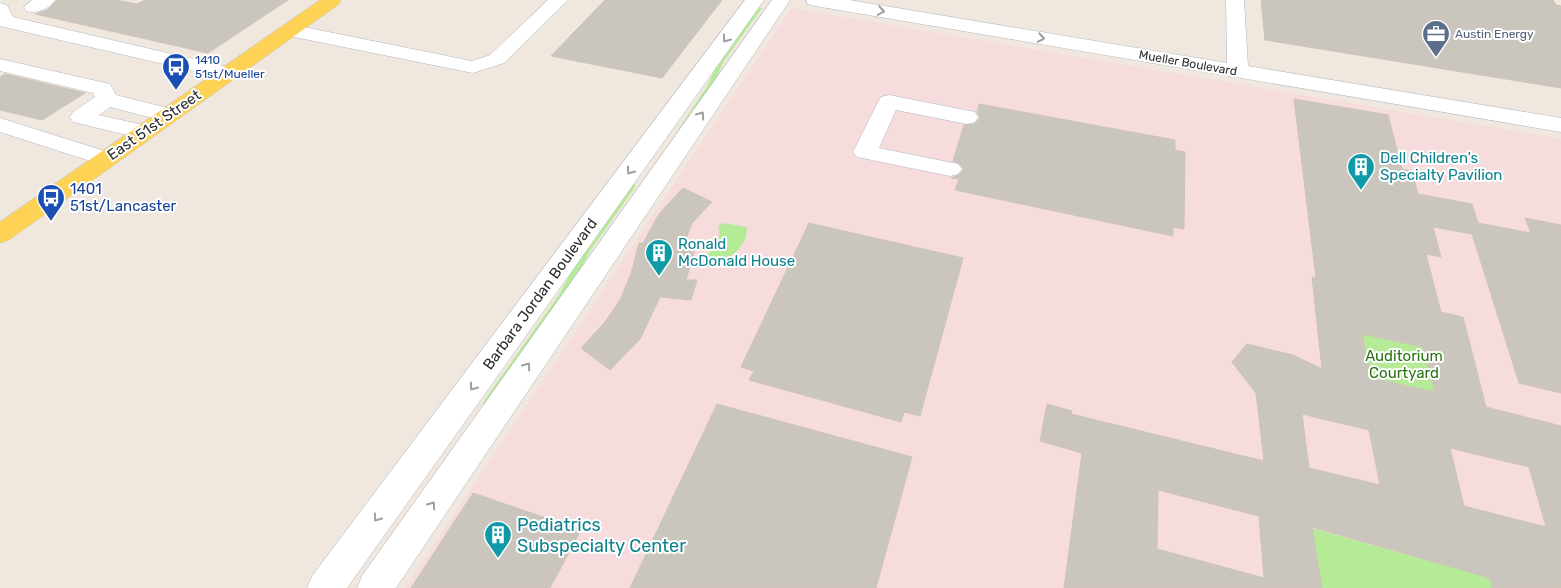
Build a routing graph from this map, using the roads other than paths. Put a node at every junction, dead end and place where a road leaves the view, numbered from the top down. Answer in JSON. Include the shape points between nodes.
{"nodes":[{"id":1,"x":332,"y":0,"type":"edge"},
{"id":2,"x":559,"y":0,"type":"edge"},
{"id":3,"x":755,"y":0,"type":"edge"},
{"id":4,"x":781,"y":0,"type":"edge"},
{"id":5,"x":815,"y":0,"type":"edge"},
{"id":6,"x":898,"y":0,"type":"edge"},
{"id":7,"x":1235,"y":0,"type":"edge"},
{"id":8,"x":0,"y":9,"type":"edge"},
{"id":9,"x":290,"y":30,"type":"junction"},
{"id":10,"x":1238,"y":64,"type":"junction"},
{"id":11,"x":0,"y":66,"type":"edge"},
{"id":12,"x":228,"y":73,"type":"junction"},
{"id":13,"x":108,"y":99,"type":"junction"},
{"id":14,"x":138,"y":108,"type":"junction"},
{"id":15,"x":1561,"y":112,"type":"edge"},
{"id":16,"x":168,"y":115,"type":"junction"},
{"id":17,"x":967,"y":117,"type":"dead end"},
{"id":18,"x":112,"y":124,"type":"junction"},
{"id":19,"x":0,"y":125,"type":"edge"},
{"id":20,"x":1561,"y":125,"type":"edge"},
{"id":21,"x":144,"y":132,"type":"junction"},
{"id":22,"x":106,"y":159,"type":"junction"},
{"id":23,"x":950,"y":169,"type":"dead end"},
{"id":24,"x":0,"y":234,"type":"edge"},
{"id":25,"x":325,"y":588,"type":"edge"},
{"id":26,"x":375,"y":588,"type":"edge"}],
"edges":[{"from":1,"to":9,"type":"main road","name":"East 51st Street"},
{"from":2,"to":9,"type":"street","via":[[497,59],[473,67]]},
{"from":3,"to":25,"type":"street","name":"Barbara Jordan Boulevard","one_way":true},
{"from":26,"to":4,"type":"street","name":"Barbara Jordan Boulevard","one_way":true},
{"from":5,"to":10,"type":"street","name":"Mueller Boulevard","one_way":true},
{"from":6,"to":10,"type":"street","name":"Mueller Boulevard"},
{"from":7,"to":10,"type":"street"},
{"from":8,"to":12,"type":"street","via":[[5,21]]},
{"from":9,"to":12,"type":"main road","name":"East 51st Street"},
{"from":10,"to":15,"type":"street","name":"Mueller Boulevard"},
{"from":10,"to":20,"type":"street","name":"Mueller Boulevard"},
{"from":11,"to":13,"type":"street","via":[[102,89]]},
{"from":12,"to":16,"type":"main road","name":"East 51st Street"},
{"from":13,"to":14,"type":"street"},
{"from":13,"to":18,"type":"street","via":[[81,116]]},
{"from":14,"to":16,"type":"street"},
{"from":14,"to":18,"type":"street"},
{"from":16,"to":21,"type":"main road","name":"East 51st Street"},
{"from":17,"to":23,"type":"street","via":[[889,102],[865,152]]},
{"from":18,"to":21,"type":"street"},
{"from":19,"to":22,"type":"street"},
{"from":21,"to":22,"type":"main road","name":"East 51st Street"},
{"from":22,"to":24,"type":"main road","name":"East 51st Street"}]}
